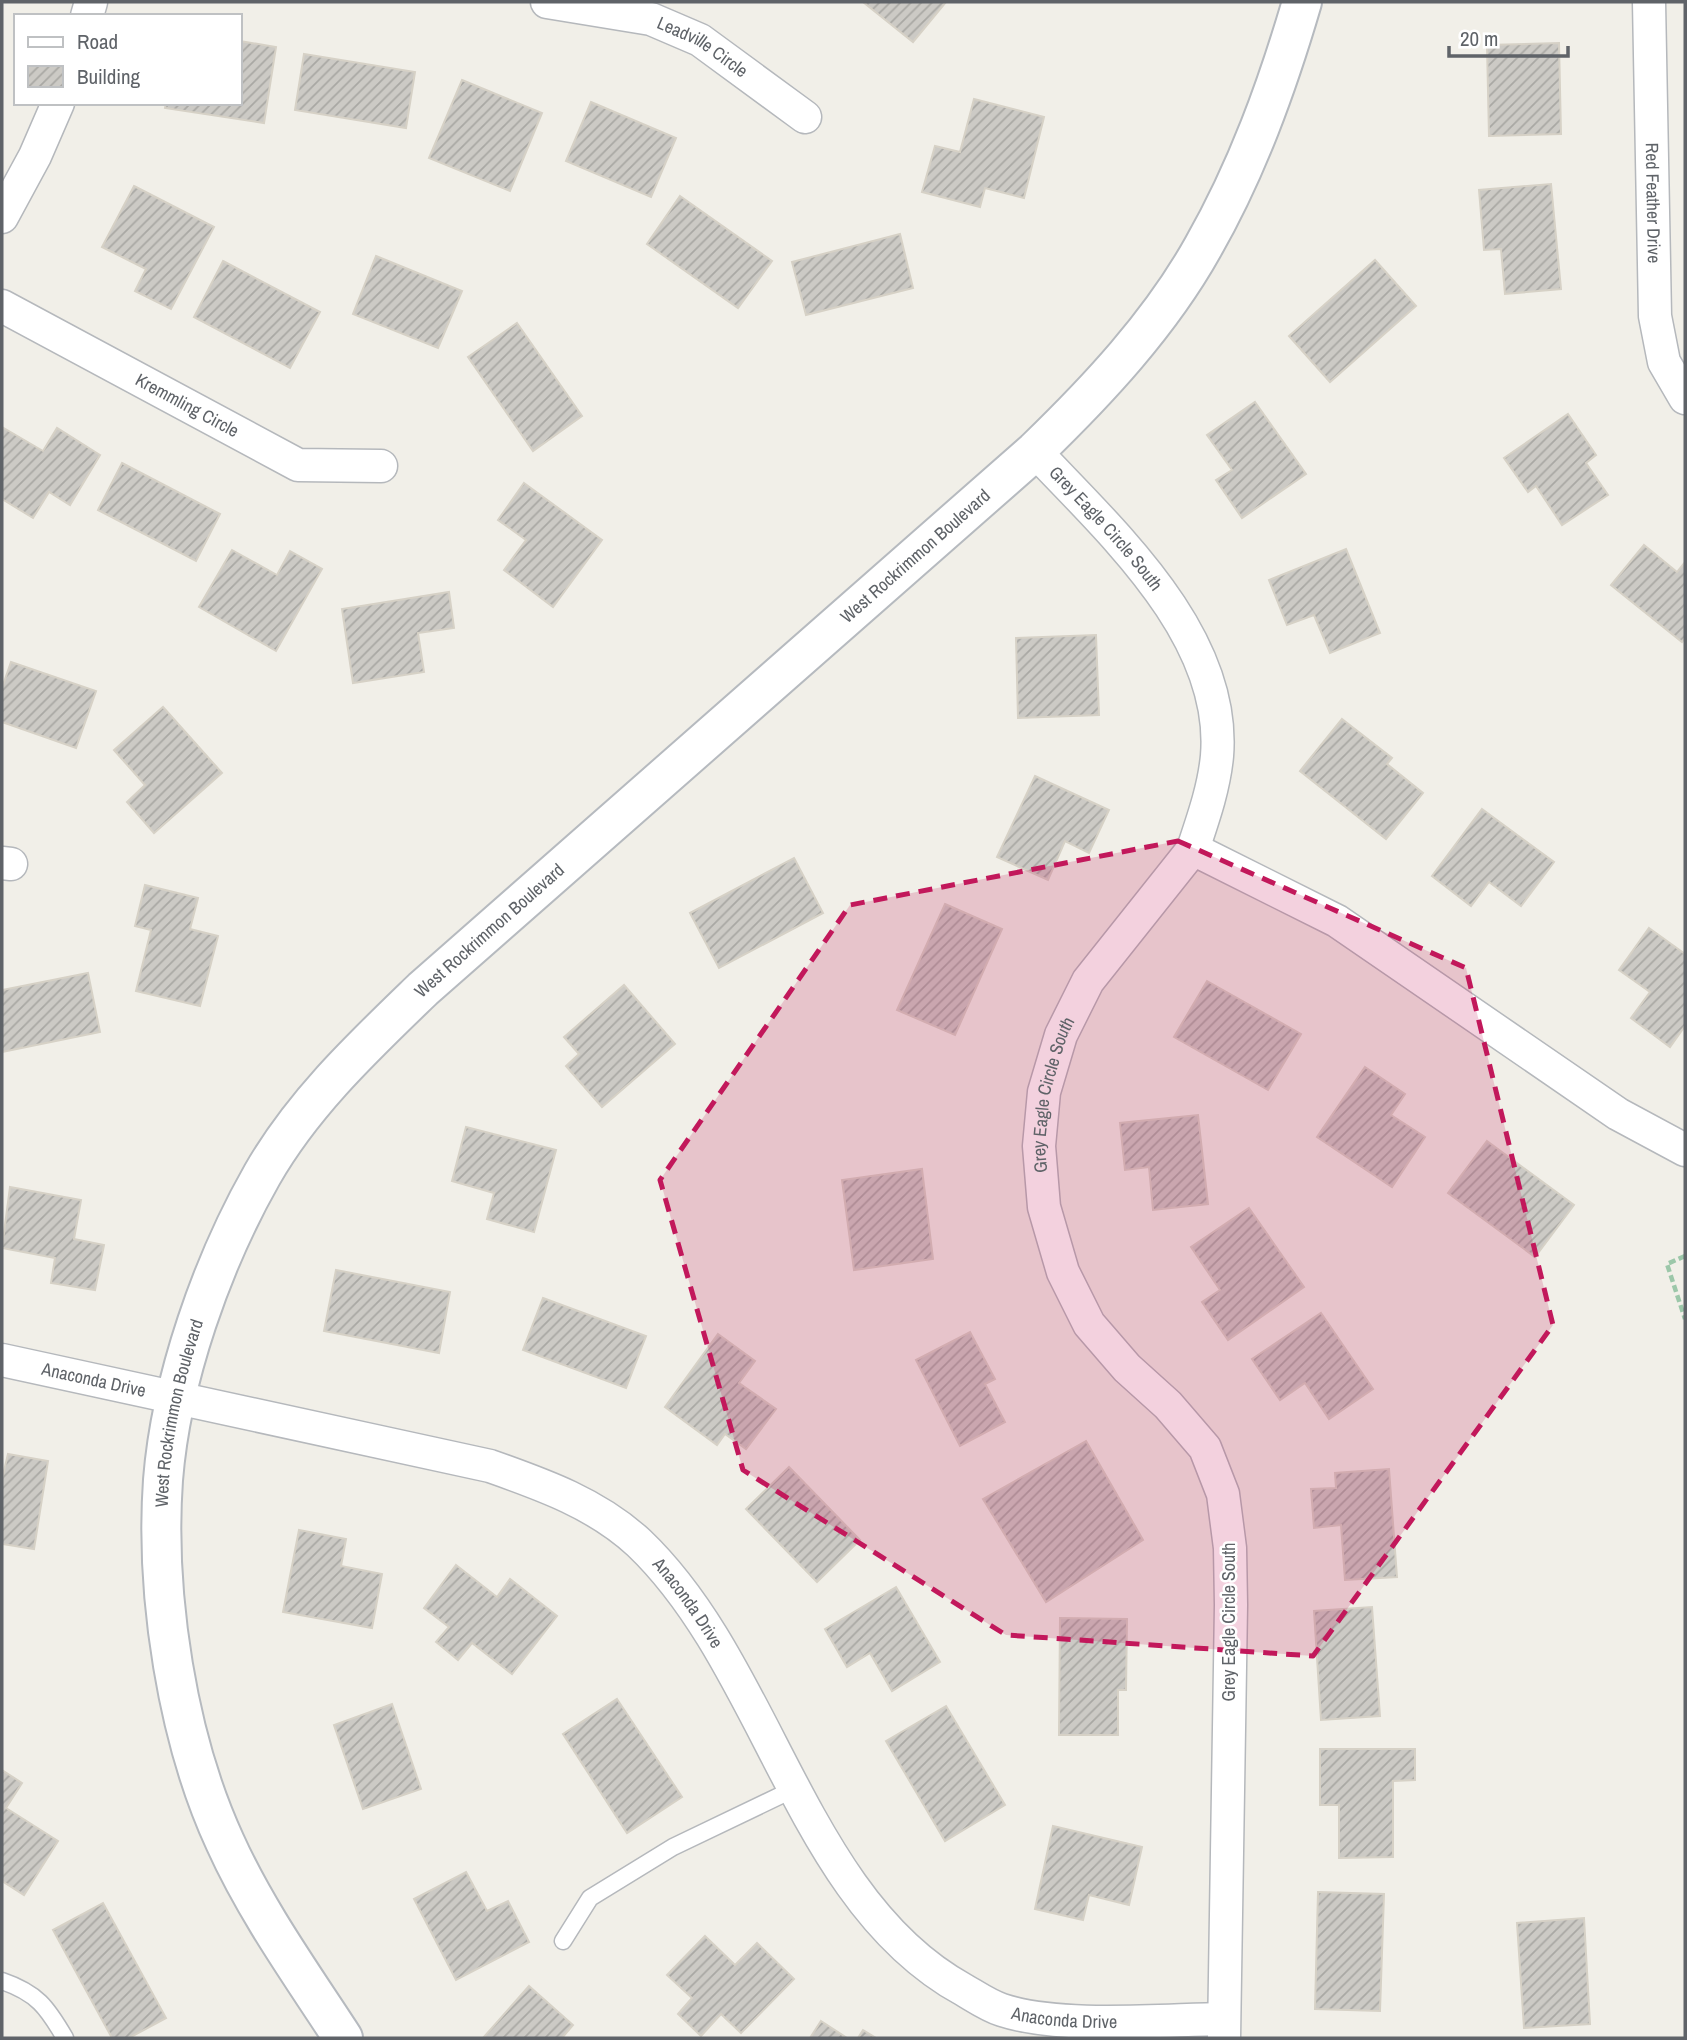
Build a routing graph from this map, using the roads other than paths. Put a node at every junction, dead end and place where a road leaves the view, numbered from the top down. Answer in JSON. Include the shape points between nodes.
{"nodes":[{"id":1,"x":1302,"y":2,"type":"edge"},
{"id":2,"x":1649,"y":2,"type":"edge"},
{"id":3,"x":565,"y":3,"type":"edge"},
{"id":4,"x":57,"y":105,"type":"edge"},
{"id":5,"x":805,"y":117,"type":"dead end"},
{"id":6,"x":2,"y":217,"type":"edge"},
{"id":7,"x":2,"y":306,"type":"edge"},
{"id":8,"x":1685,"y":398,"type":"edge"},
{"id":9,"x":1035,"y":451,"type":"junction"},
{"id":10,"x":381,"y":466,"type":"dead end"},
{"id":11,"x":1193,"y":849,"type":"junction"},
{"id":12,"x":1685,"y":1150,"type":"edge"},
{"id":13,"x":2,"y":1360,"type":"edge"},
{"id":14,"x":176,"y":1397,"type":"junction"},
{"id":15,"x":796,"y":1788,"type":"junction"},
{"id":16,"x":563,"y":1941,"type":"dead end"},
{"id":17,"x":2,"y":1981,"type":"edge"},
{"id":18,"x":1223,"y":2029,"type":"edge"},
{"id":19,"x":65,"y":2038,"type":"edge"},
{"id":20,"x":343,"y":2038,"type":"edge"}],
"edges":[{"from":1,"to":9,"type":"main road","name":"West Rockrimmon Boulevard","via":[[1282,72],[1246,161],[1203,248],[1156,318],[1084,404]]},
{"from":2,"to":8,"type":"street","name":"Red Feather Drive","via":[[1655,316],[1664,362]]},
{"from":3,"to":5,"type":"street","name":"Leadville Circle","via":[[651,19],[701,40]]},
{"from":4,"to":6,"type":"street"},
{"from":7,"to":10,"type":"street","name":"Kremmling Circle","via":[[298,465]]},
{"from":9,"to":11,"type":"street","name":"Grey Eagle Circle South","via":[[1146,569],[1198,658],[1215,707],[1217,756]]},
{"from":9,"to":14,"type":"main road","name":"West Rockrimmon Boulevard","via":[[433,980],[353,1056],[305,1113],[263,1175],[202,1312]]},
{"from":11,"to":12,"type":"street","via":[[1337,921],[1618,1114]]},
{"from":11,"to":18,"type":"street","name":"Grey Eagle Circle South","via":[[1088,981],[1061,1035],[1044,1092],[1039,1146],[1048,1220],[1063,1272],[1089,1324],[1205,1448],[1223,1494],[1231,1605]]},
{"from":13,"to":14,"type":"street","name":"Anaconda Drive"},
{"from":14,"to":15,"type":"street","name":"Anaconda Drive","via":[[491,1466],[550,1487],[598,1511],[638,1542],[699,1613]]},
{"from":14,"to":20,"type":"main road","name":"West Rockrimmon Boulevard","via":[[163,1480],[164,1587],[178,1689],[199,1773],[225,1843],[269,1923]]},
{"from":15,"to":16,"type":"lane","via":[[673,1847],[590,1898]]},
{"from":15,"to":18,"type":"street","name":"Anaconda Drive","via":[[841,1868],[873,1913],[940,1975],[1001,2010],[1056,2020]]},
{"from":17,"to":19,"type":"lane","via":[[45,2004]]}]}
